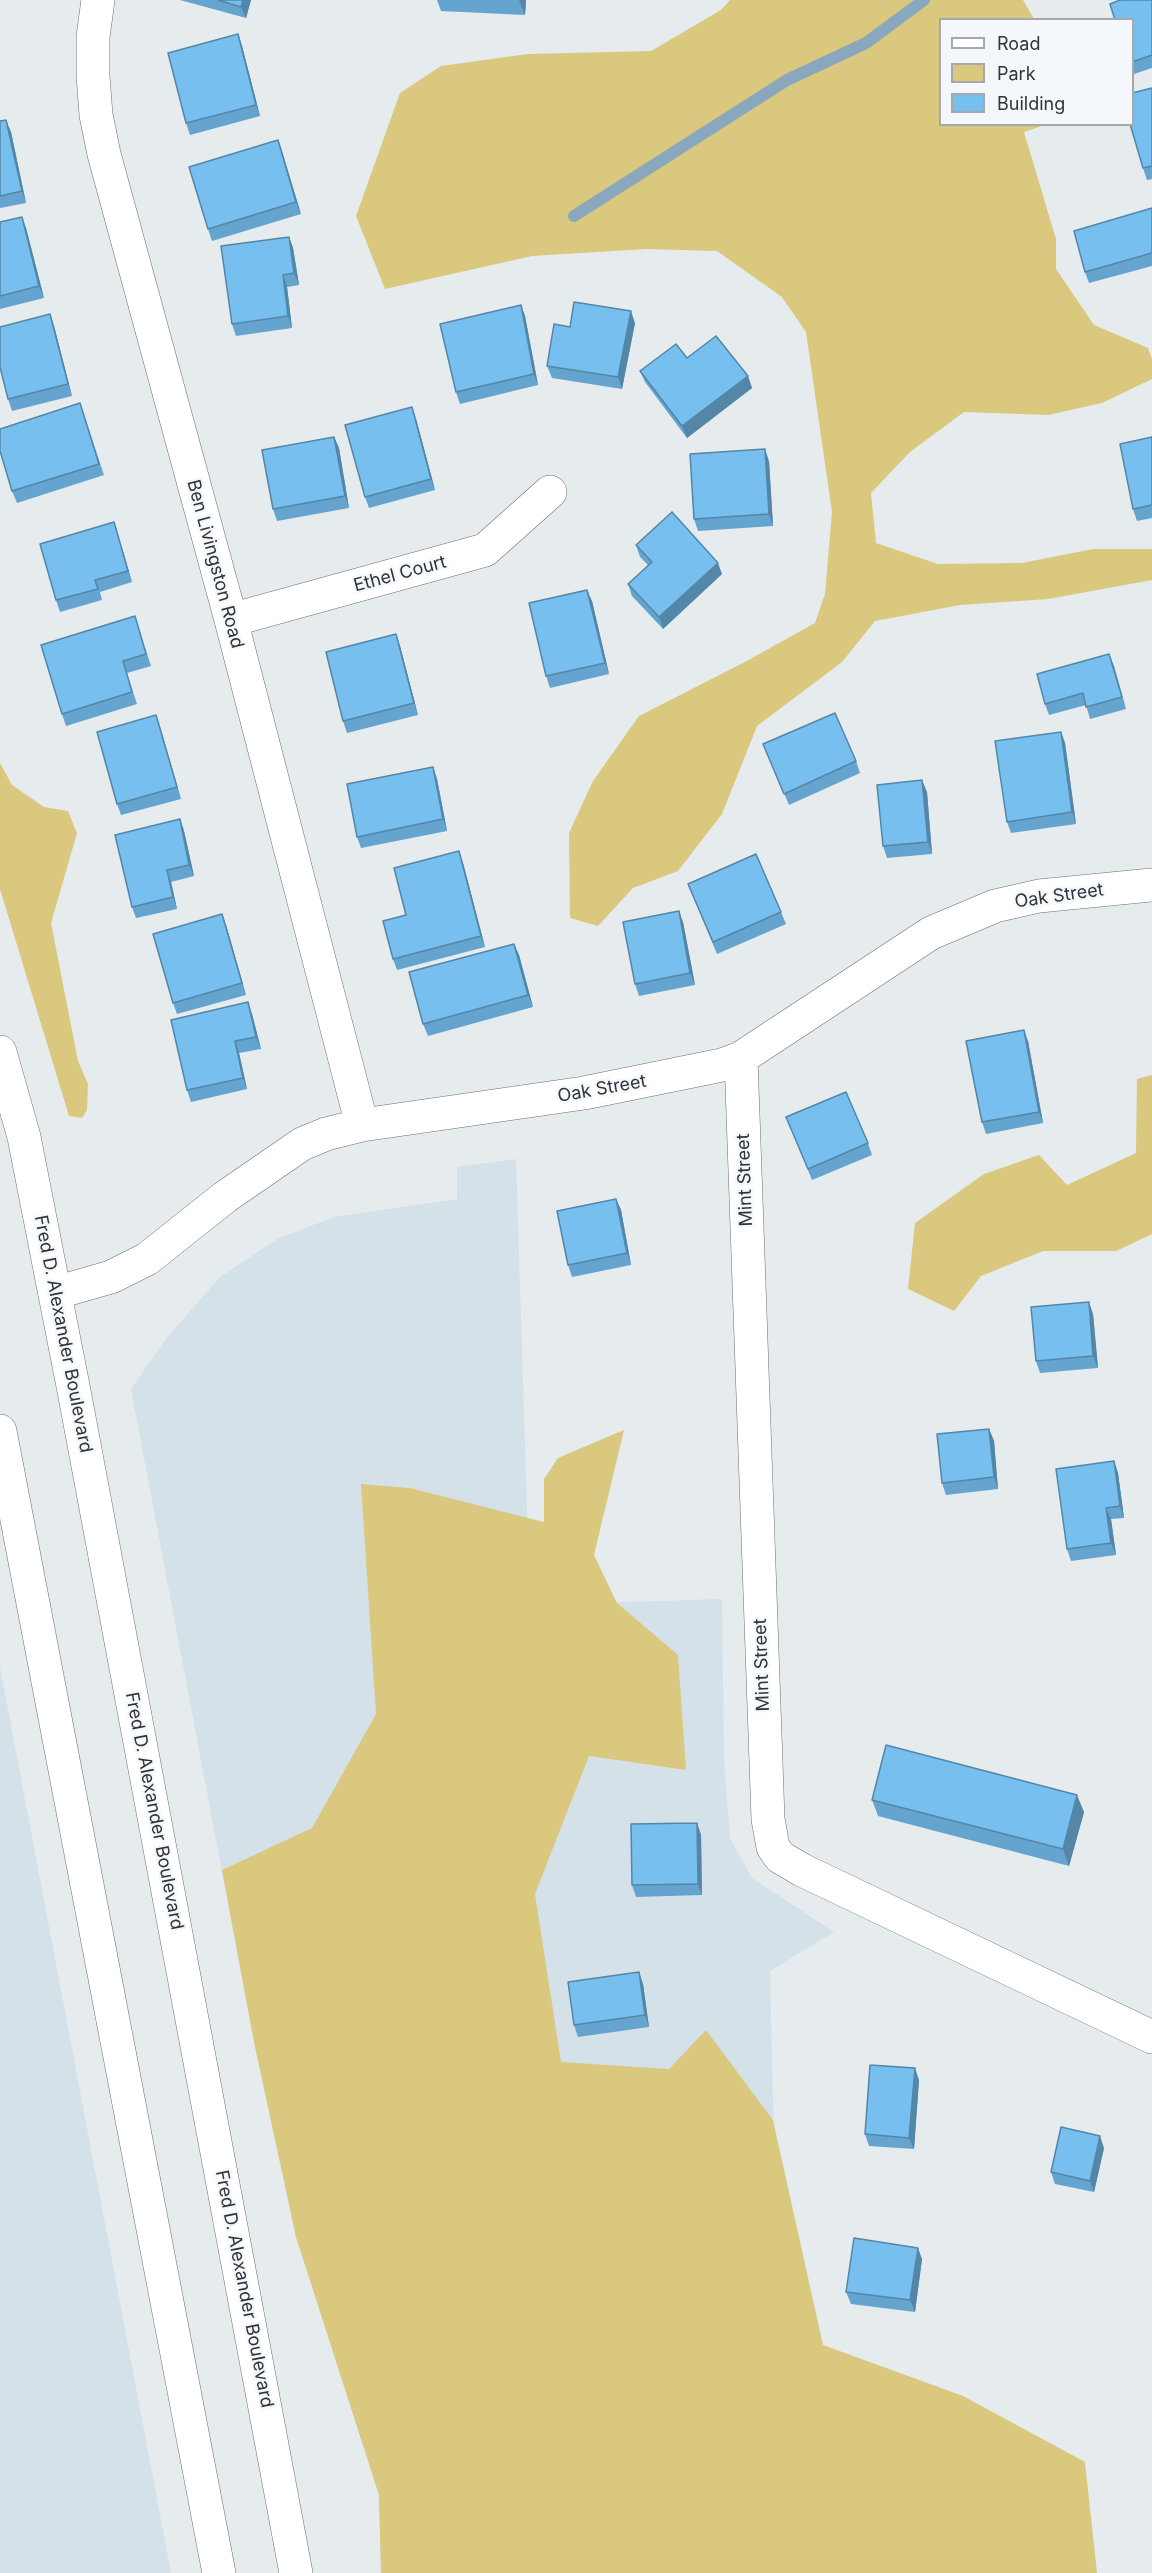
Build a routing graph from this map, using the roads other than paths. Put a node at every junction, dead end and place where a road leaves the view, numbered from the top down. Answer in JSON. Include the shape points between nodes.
{"nodes":[{"id":1,"x":98,"y":0,"type":"edge"},
{"id":2,"x":550,"y":492,"type":"dead end"},
{"id":3,"x":231,"y":620,"type":"junction"},
{"id":4,"x":1152,"y":885,"type":"edge"},
{"id":5,"x":0,"y":1052,"type":"edge"},
{"id":6,"x":741,"y":1058,"type":"junction"},
{"id":7,"x":362,"y":1125,"type":"junction"},
{"id":8,"x":55,"y":1293,"type":"junction"},
{"id":9,"x":0,"y":1431,"type":"edge"},
{"id":10,"x":1152,"y":2037,"type":"edge"},
{"id":11,"x":292,"y":2572,"type":"edge"},
{"id":12,"x":219,"y":2573,"type":"edge"}],
"edges":[{"from":1,"to":3,"type":"street","name":"Ben Livingston Road","via":[[93,76],[104,153]]},
{"from":2,"to":3,"type":"street","name":"Ethel Court","via":[[485,550]]},
{"from":3,"to":7,"type":"street","name":"Ben Livingston Road"},
{"from":4,"to":6,"type":"street","name":"Oak Street","via":[[1039,896],[995,906],[932,933]]},
{"from":5,"to":8,"type":"street","name":"Fred D. Alexander Boulevard","via":[[24,1137]]},
{"from":6,"to":7,"type":"street","name":"Oak Street","via":[[700,1071],[584,1093]]},
{"from":6,"to":10,"type":"street","name":"Mint Street","via":[[768,1819],[773,1847],[780,1857],[802,1870]]},
{"from":7,"to":8,"type":"street","name":"Oak Street","via":[[302,1144],[225,1197],[147,1259],[111,1277]]},
{"from":8,"to":11,"type":"street","name":"Fred D. Alexander Boulevard"},
{"from":9,"to":12,"type":"street"}]}
